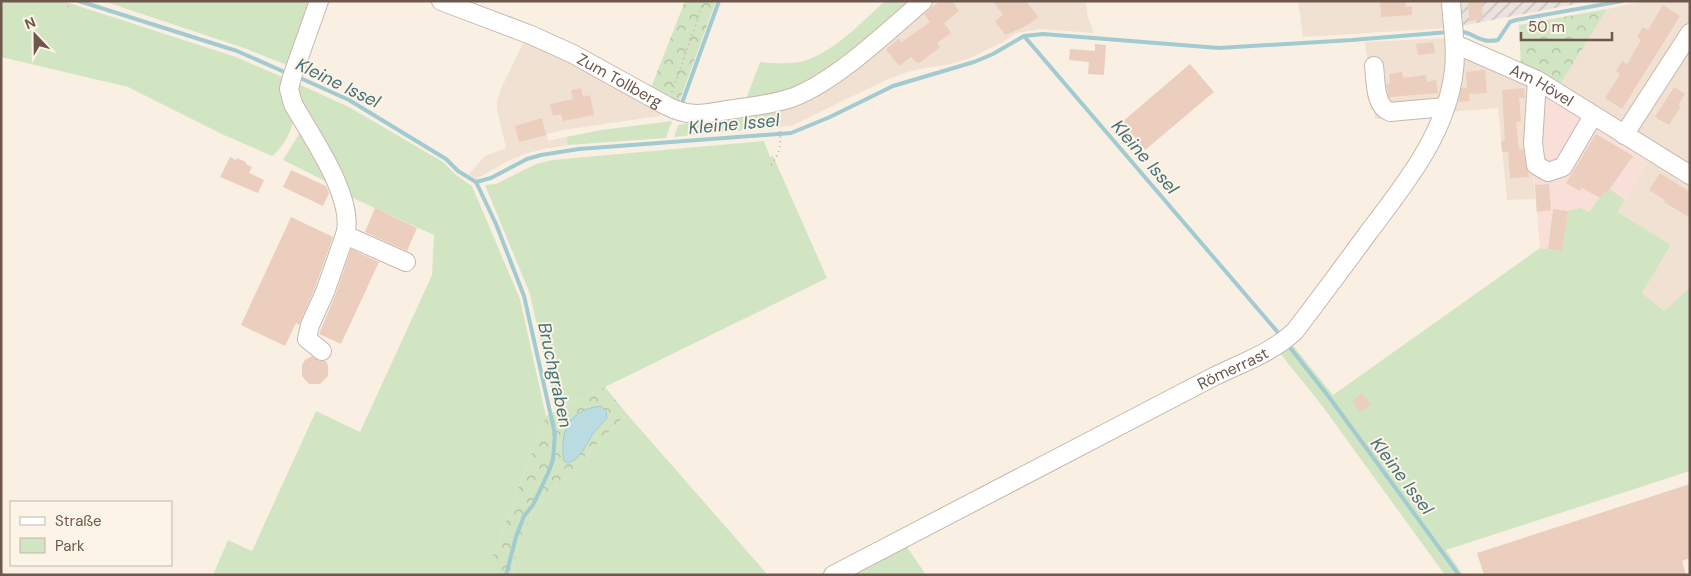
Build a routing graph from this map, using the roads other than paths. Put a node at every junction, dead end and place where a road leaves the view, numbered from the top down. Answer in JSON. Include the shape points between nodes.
{"nodes":[{"id":1,"x":320,"y":1,"type":"edge"},
{"id":2,"x":441,"y":1,"type":"edge"},
{"id":3,"x":923,"y":1,"type":"edge"},
{"id":4,"x":1451,"y":1,"type":"edge"},
{"id":5,"x":1690,"y":33,"type":"edge"},
{"id":6,"x":1453,"y":36,"type":"junction"},
{"id":7,"x":1374,"y":66,"type":"dead end"},
{"id":8,"x":1537,"y":80,"type":"junction"},
{"id":9,"x":1445,"y":107,"type":"junction"},
{"id":10,"x":1593,"y":116,"type":"junction"},
{"id":11,"x":1624,"y":135,"type":"junction"},
{"id":12,"x":1690,"y":175,"type":"edge"},
{"id":13,"x":345,"y":235,"type":"junction"},
{"id":14,"x":406,"y":262,"type":"dead end"},
{"id":15,"x":322,"y":351,"type":"dead end"},
{"id":16,"x":833,"y":575,"type":"edge"}],
"edges":[{"from":1,"to":13,"type":"street","via":[[289,90],[293,104],[344,202],[348,227]]},
{"from":2,"to":3,"type":"street","name":"Zum Tollberg","via":[[531,35],[573,54],[666,106],[694,115],[779,102],[810,90]]},
{"from":4,"to":6,"type":"street","name":"Römerrast"},
{"from":5,"to":11,"type":"street"},
{"from":6,"to":8,"type":"street","name":"Am Hövel"},
{"from":6,"to":9,"type":"street","name":"Römerrast","via":[[1454,71]]},
{"from":7,"to":9,"type":"street","via":[[1379,102],[1385,110]]},
{"from":8,"to":10,"type":"street","name":"Am Hövel"},
{"from":8,"to":10,"type":"street","via":[[1533,143],[1536,165],[1548,172],[1563,167]]},
{"from":9,"to":16,"type":"street","name":"Römerrast","via":[[1411,176],[1287,339]]},
{"from":10,"to":11,"type":"street","name":"Am Hövel"},
{"from":11,"to":12,"type":"street","name":"Am Hövel"},
{"from":13,"to":14,"type":"street"},
{"from":13,"to":15,"type":"street","via":[[306,339]]}]}
